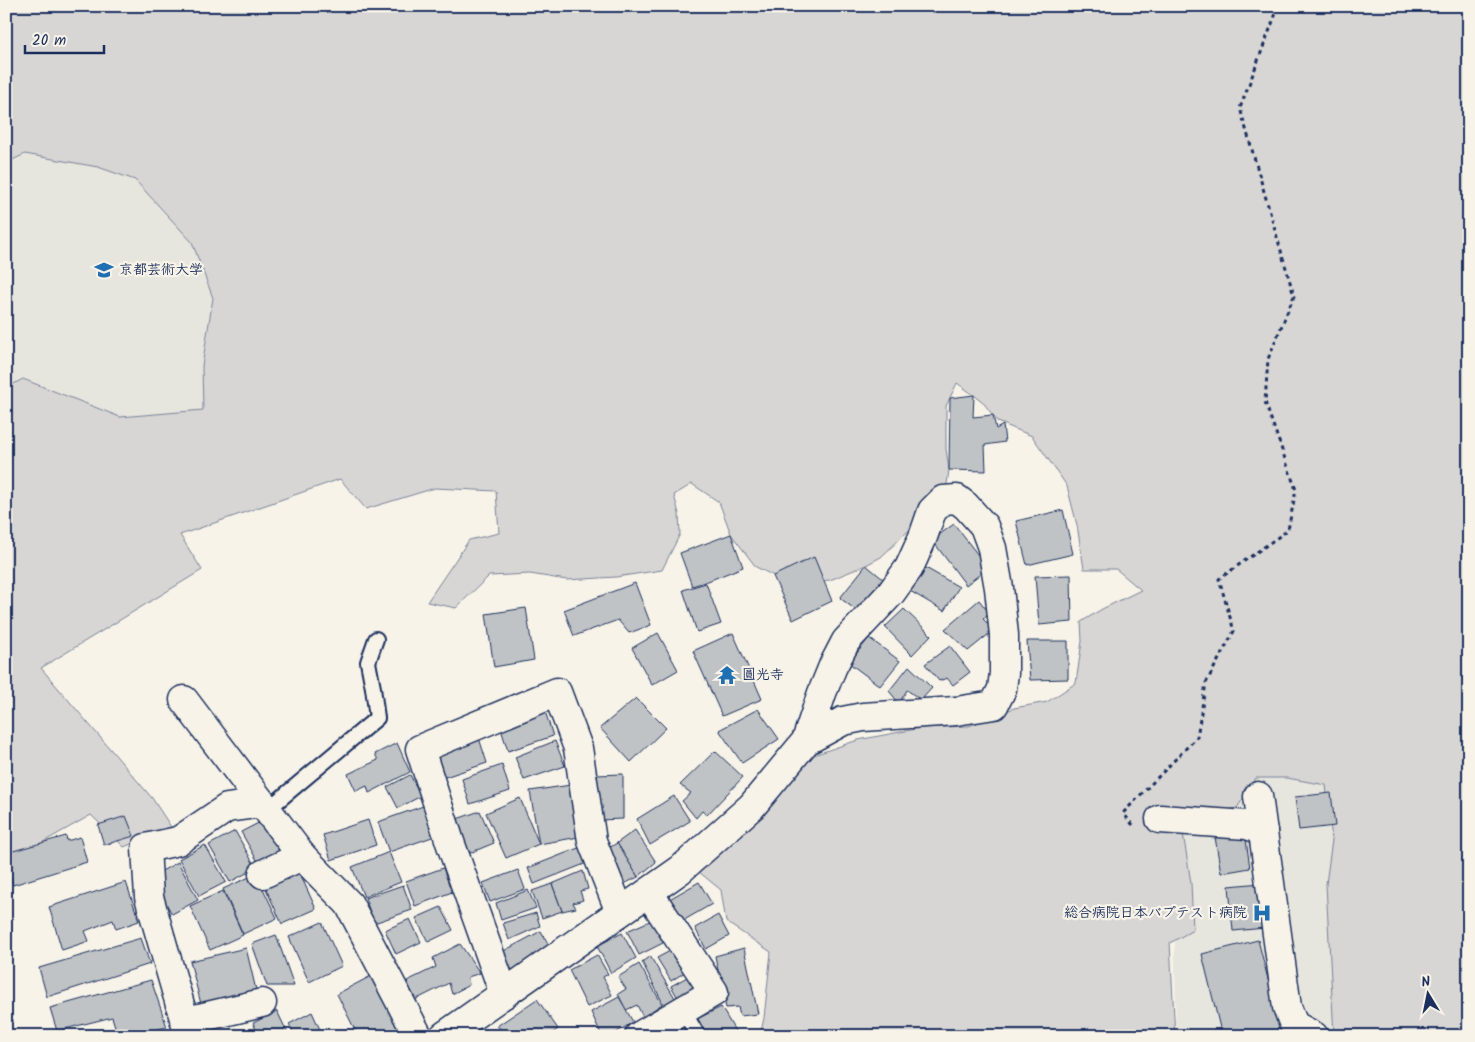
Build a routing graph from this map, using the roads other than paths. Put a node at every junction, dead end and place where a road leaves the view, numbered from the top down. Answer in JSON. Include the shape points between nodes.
{"nodes":[{"id":1,"x":376,"y":639,"type":"dead end"},
{"id":2,"x":184,"y":700,"type":"dead end"},
{"id":3,"x":806,"y":741,"type":"junction"},
{"id":4,"x":1258,"y":796,"type":"dead end"},
{"id":5,"x":264,"y":806,"type":"junction"},
{"id":6,"x":1160,"y":819,"type":"road end"},
{"id":7,"x":1263,"y":831,"type":"junction"},
{"id":8,"x":302,"y":856,"type":"junction"},
{"id":9,"x":264,"y":874,"type":"dead end"},
{"id":10,"x":649,"y":892,"type":"junction"},
{"id":11,"x":620,"y":912,"type":"junction"},
{"id":12,"x":504,"y":994,"type":"junction"},
{"id":13,"x":262,"y":1003,"type":"dead end"},
{"id":14,"x":683,"y":1010,"type":"junction"},
{"id":15,"x":187,"y":1028,"type":"edge"},
{"id":16,"x":418,"y":1036,"type":"edge"},
{"id":17,"x":444,"y":1036,"type":"edge"},
{"id":18,"x":639,"y":1036,"type":"edge"},
{"id":19,"x":698,"y":1036,"type":"edge"},
{"id":20,"x":1314,"y":1036,"type":"edge"}],
"edges":[{"from":1,"to":5,"type":"lane","via":[[368,662],[377,718]]},
{"from":2,"to":5,"type":"street"},
{"from":3,"to":3,"type":"street","via":[[843,721],[862,717],[956,711],[994,705],[1002,689],[1004,635],[992,548],[984,526],[957,499],[943,500],[932,511],[909,568],[891,593],[846,641],[822,692]]},
{"from":3,"to":10,"type":"street","via":[[752,806],[680,870]]},
{"from":4,"to":7,"type":"street"},
{"from":5,"to":8,"type":"street"},
{"from":5,"to":15,"type":"street","via":[[227,808],[178,840],[146,848],[149,897]]},
{"from":6,"to":7,"type":"street","via":[[1247,825]]},
{"from":7,"to":20,"type":"street","via":[[1287,1007],[1294,1025]]},
{"from":8,"to":9,"type":"street"},
{"from":8,"to":16,"type":"street","via":[[349,904]]},
{"from":10,"to":11,"type":"street"},
{"from":10,"to":14,"type":"street","via":[[714,992]]},
{"from":11,"to":12,"type":"street"},
{"from":11,"to":12,"type":"street","via":[[592,841],[578,748],[557,692],[420,748]]},
{"from":12,"to":17,"type":"street"},
{"from":13,"to":15,"type":"street"},
{"from":14,"to":18,"type":"street"},
{"from":14,"to":19,"type":"lane"}]}
